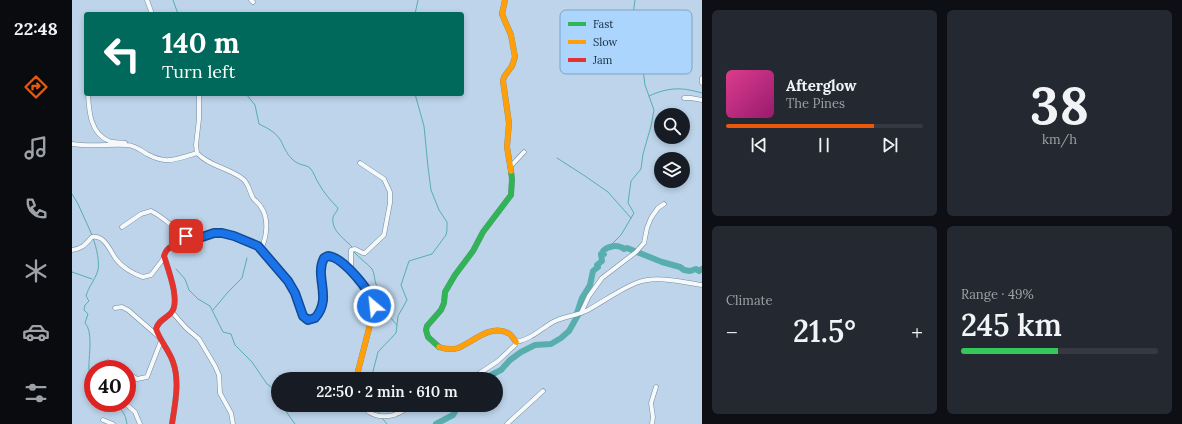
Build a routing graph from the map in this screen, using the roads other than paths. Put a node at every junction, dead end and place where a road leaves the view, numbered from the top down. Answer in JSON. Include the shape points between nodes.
{"nodes":[{"id":1,"x":147,"y":0,"type":"edge"},
{"id":2,"x":505,"y":0,"type":"edge"},
{"id":3,"x":151,"y":12,"type":"edge"},
{"id":4,"x":702,"y":78,"type":"edge"},
{"id":5,"x":702,"y":83,"type":"edge"},
{"id":6,"x":88,"y":96,"type":"edge"},
{"id":7,"x":199,"y":96,"type":"edge"},
{"id":8,"x":684,"y":98,"type":"dead end"},
{"id":9,"x":702,"y":100,"type":"edge"},
{"id":10,"x":72,"y":144,"type":"edge"},
{"id":11,"x":129,"y":145,"type":"junction"},
{"id":12,"x":197,"y":152,"type":"junction"},
{"id":13,"x":524,"y":152,"type":"dead end"},
{"id":14,"x":360,"y":164,"type":"dead end"},
{"id":15,"x":509,"y":167,"type":"junction"},
{"id":16,"x":664,"y":204,"type":"dead end"},
{"id":17,"x":122,"y":228,"type":"dead end"},
{"id":18,"x":196,"y":239,"type":"junction"},
{"id":19,"x":72,"y":249,"type":"edge"},
{"id":20,"x":261,"y":249,"type":"junction"},
{"id":21,"x":164,"y":258,"type":"junction"},
{"id":22,"x":350,"y":270,"type":"junction"},
{"id":23,"x":702,"y":286,"type":"edge"},
{"id":24,"x":115,"y":308,"type":"dead end"},
{"id":25,"x":172,"y":312,"type":"junction"},
{"id":26,"x":580,"y":313,"type":"junction"},
{"id":27,"x":160,"y":339,"type":"junction"},
{"id":28,"x":516,"y":342,"type":"junction"},
{"id":29,"x":358,"y":372,"type":"edge"},
{"id":30,"x":482,"y":372,"type":"edge"},
{"id":31,"x":136,"y":378,"type":"edge"},
{"id":32,"x":656,"y":387,"type":"dead end"},
{"id":33,"x":543,"y":391,"type":"dead end"},
{"id":34,"x":135,"y":412,"type":"edge"},
{"id":35,"x":369,"y":412,"type":"edge"},
{"id":36,"x":401,"y":412,"type":"edge"},
{"id":37,"x":103,"y":420,"type":"dead end"},
{"id":38,"x":113,"y":424,"type":"edge"},
{"id":39,"x":140,"y":424,"type":"edge"},
{"id":40,"x":172,"y":424,"type":"edge"},
{"id":41,"x":233,"y":424,"type":"edge"},
{"id":42,"x":507,"y":424,"type":"edge"},
{"id":43,"x":652,"y":424,"type":"edge"}],
"edges":[{"from":1,"to":3,"type":"street"},
{"from":2,"to":15,"type":"street","via":[[502,14],[511,35],[515,57],[503,81],[510,123],[507,143]]},
{"from":4,"to":5,"type":"street"},
{"from":6,"to":11,"type":"street","via":[[90,120],[100,134],[108,141]]},
{"from":7,"to":12,"type":"street"},
{"from":8,"to":9,"type":"street"},
{"from":10,"to":11,"type":"street"},
{"from":11,"to":12,"type":"street","via":[[157,160],[166,161]]},
{"from":12,"to":20,"type":"street","via":[[248,184],[254,198],[262,207],[266,225],[266,238]]},
{"from":13,"to":15,"type":"street"},
{"from":14,"to":22,"type":"street","via":[[384,179],[390,192],[390,203],[384,235],[365,252],[351,250]]},
{"from":15,"to":28,"type":"street","via":[[512,180],[511,195],[455,275],[445,292],[441,310],[426,330],[434,344],[445,349],[457,348],[483,334],[498,330],[509,333]]},
{"from":16,"to":26,"type":"street","via":[[651,218],[644,243],[602,278]]},
{"from":17,"to":18,"type":"street","via":[[141,214],[151,211],[179,232]]},
{"from":18,"to":20,"type":"street","via":[[222,233]]},
{"from":18,"to":21,"type":"street","via":[[175,244],[165,252]]},
{"from":19,"to":21,"type":"street","via":[[79,249],[92,237],[99,237],[120,264],[143,277],[151,274]]},
{"from":20,"to":22,"type":"street","via":[[288,281],[303,316],[308,320],[315,318],[322,307],[324,295],[321,268],[324,258],[334,257]]},
{"from":21,"to":25,"type":"street","via":[[174,288]]},
{"from":22,"to":29,"type":"street","via":[[369,293],[374,306]]},
{"from":23,"to":26,"type":"street","via":[[670,280],[637,282]]},
{"from":24,"to":27,"type":"street","via":[[122,307],[128,310]]},
{"from":25,"to":27,"type":"street","via":[[156,326]]},
{"from":25,"to":41,"type":"street","via":[[199,338],[215,366],[219,375],[220,393],[231,413]]},
{"from":26,"to":28,"type":"street","via":[[554,322],[525,340]]},
{"from":27,"to":31,"type":"street","via":[[147,376]]},
{"from":27,"to":40,"type":"street","via":[[174,362],[177,396]]},
{"from":28,"to":30,"type":"street","via":[[498,361]]},
{"from":32,"to":43,"type":"street","via":[[651,403]]},
{"from":33,"to":42,"type":"street"},
{"from":34,"to":39,"type":"street"},
{"from":35,"to":36,"type":"street","via":[[378,416]]},
{"from":37,"to":38,"type":"street"}]}
